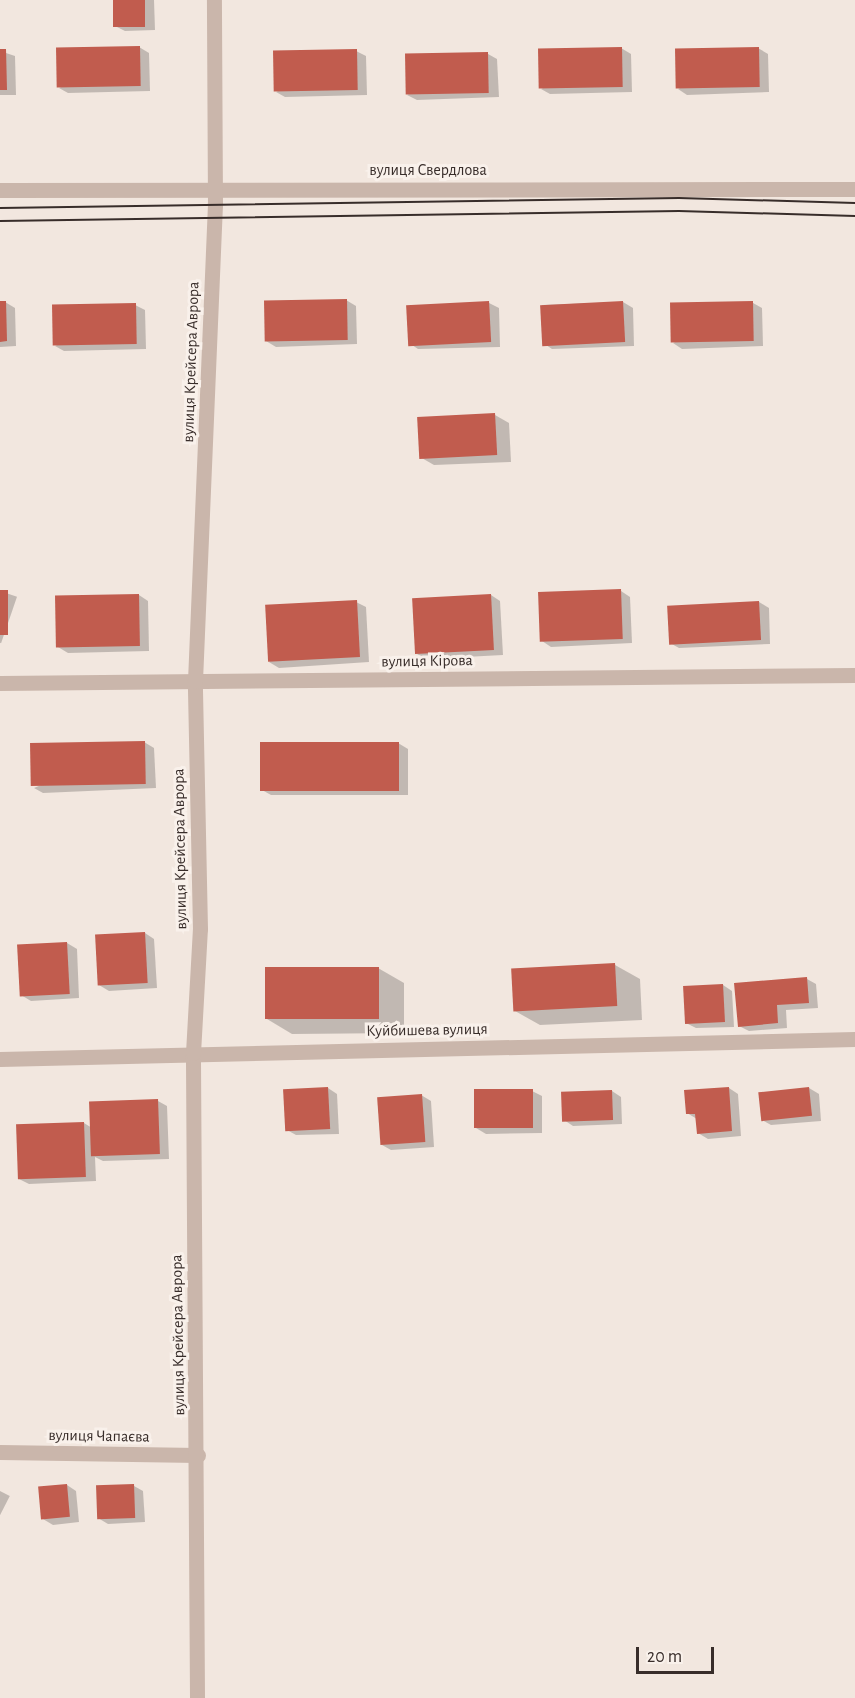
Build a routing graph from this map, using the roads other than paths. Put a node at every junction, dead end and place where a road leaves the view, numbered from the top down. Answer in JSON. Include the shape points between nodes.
{"nodes":[{"id":1,"x":214,"y":0,"type":"edge"},
{"id":2,"x":213,"y":188,"type":"junction"},
{"id":3,"x":855,"y":189,"type":"edge"},
{"id":4,"x":0,"y":190,"type":"edge"},
{"id":5,"x":855,"y":675,"type":"edge"},
{"id":6,"x":195,"y":681,"type":"junction"},
{"id":7,"x":0,"y":683,"type":"edge"},
{"id":8,"x":855,"y":1039,"type":"edge"},
{"id":9,"x":193,"y":1053,"type":"junction"},
{"id":10,"x":0,"y":1059,"type":"edge"},
{"id":11,"x":0,"y":1452,"type":"edge"},
{"id":12,"x":198,"y":1455,"type":"junction"},
{"id":13,"x":197,"y":1698,"type":"edge"}],
"edges":[{"from":1,"to":2,"type":"street","name":"вулиця Крейсера Аврора"},
{"from":2,"to":3,"type":"street","name":"вулиця Свердлова"},
{"from":2,"to":4,"type":"street","name":"вулиця Свердлова"},
{"from":2,"to":6,"type":"street","name":"вулиця Крейсера Аврора"},
{"from":5,"to":6,"type":"street","name":"вулиця Кірова"},
{"from":6,"to":7,"type":"street","name":"вулиця Кірова"},
{"from":6,"to":9,"type":"street","name":"вулиця Крейсера Аврора","via":[[200,928]]},
{"from":8,"to":9,"type":"street","name":"Куйбишева вулиця"},
{"from":9,"to":10,"type":"street","name":"Куйбишева вулиця"},
{"from":9,"to":12,"type":"street","name":"вулиця Крейсера Аврора"},
{"from":11,"to":12,"type":"street","name":"вулиця Чапаєва"},
{"from":12,"to":13,"type":"street","name":"вулиця Крейсера Аврора"}]}
